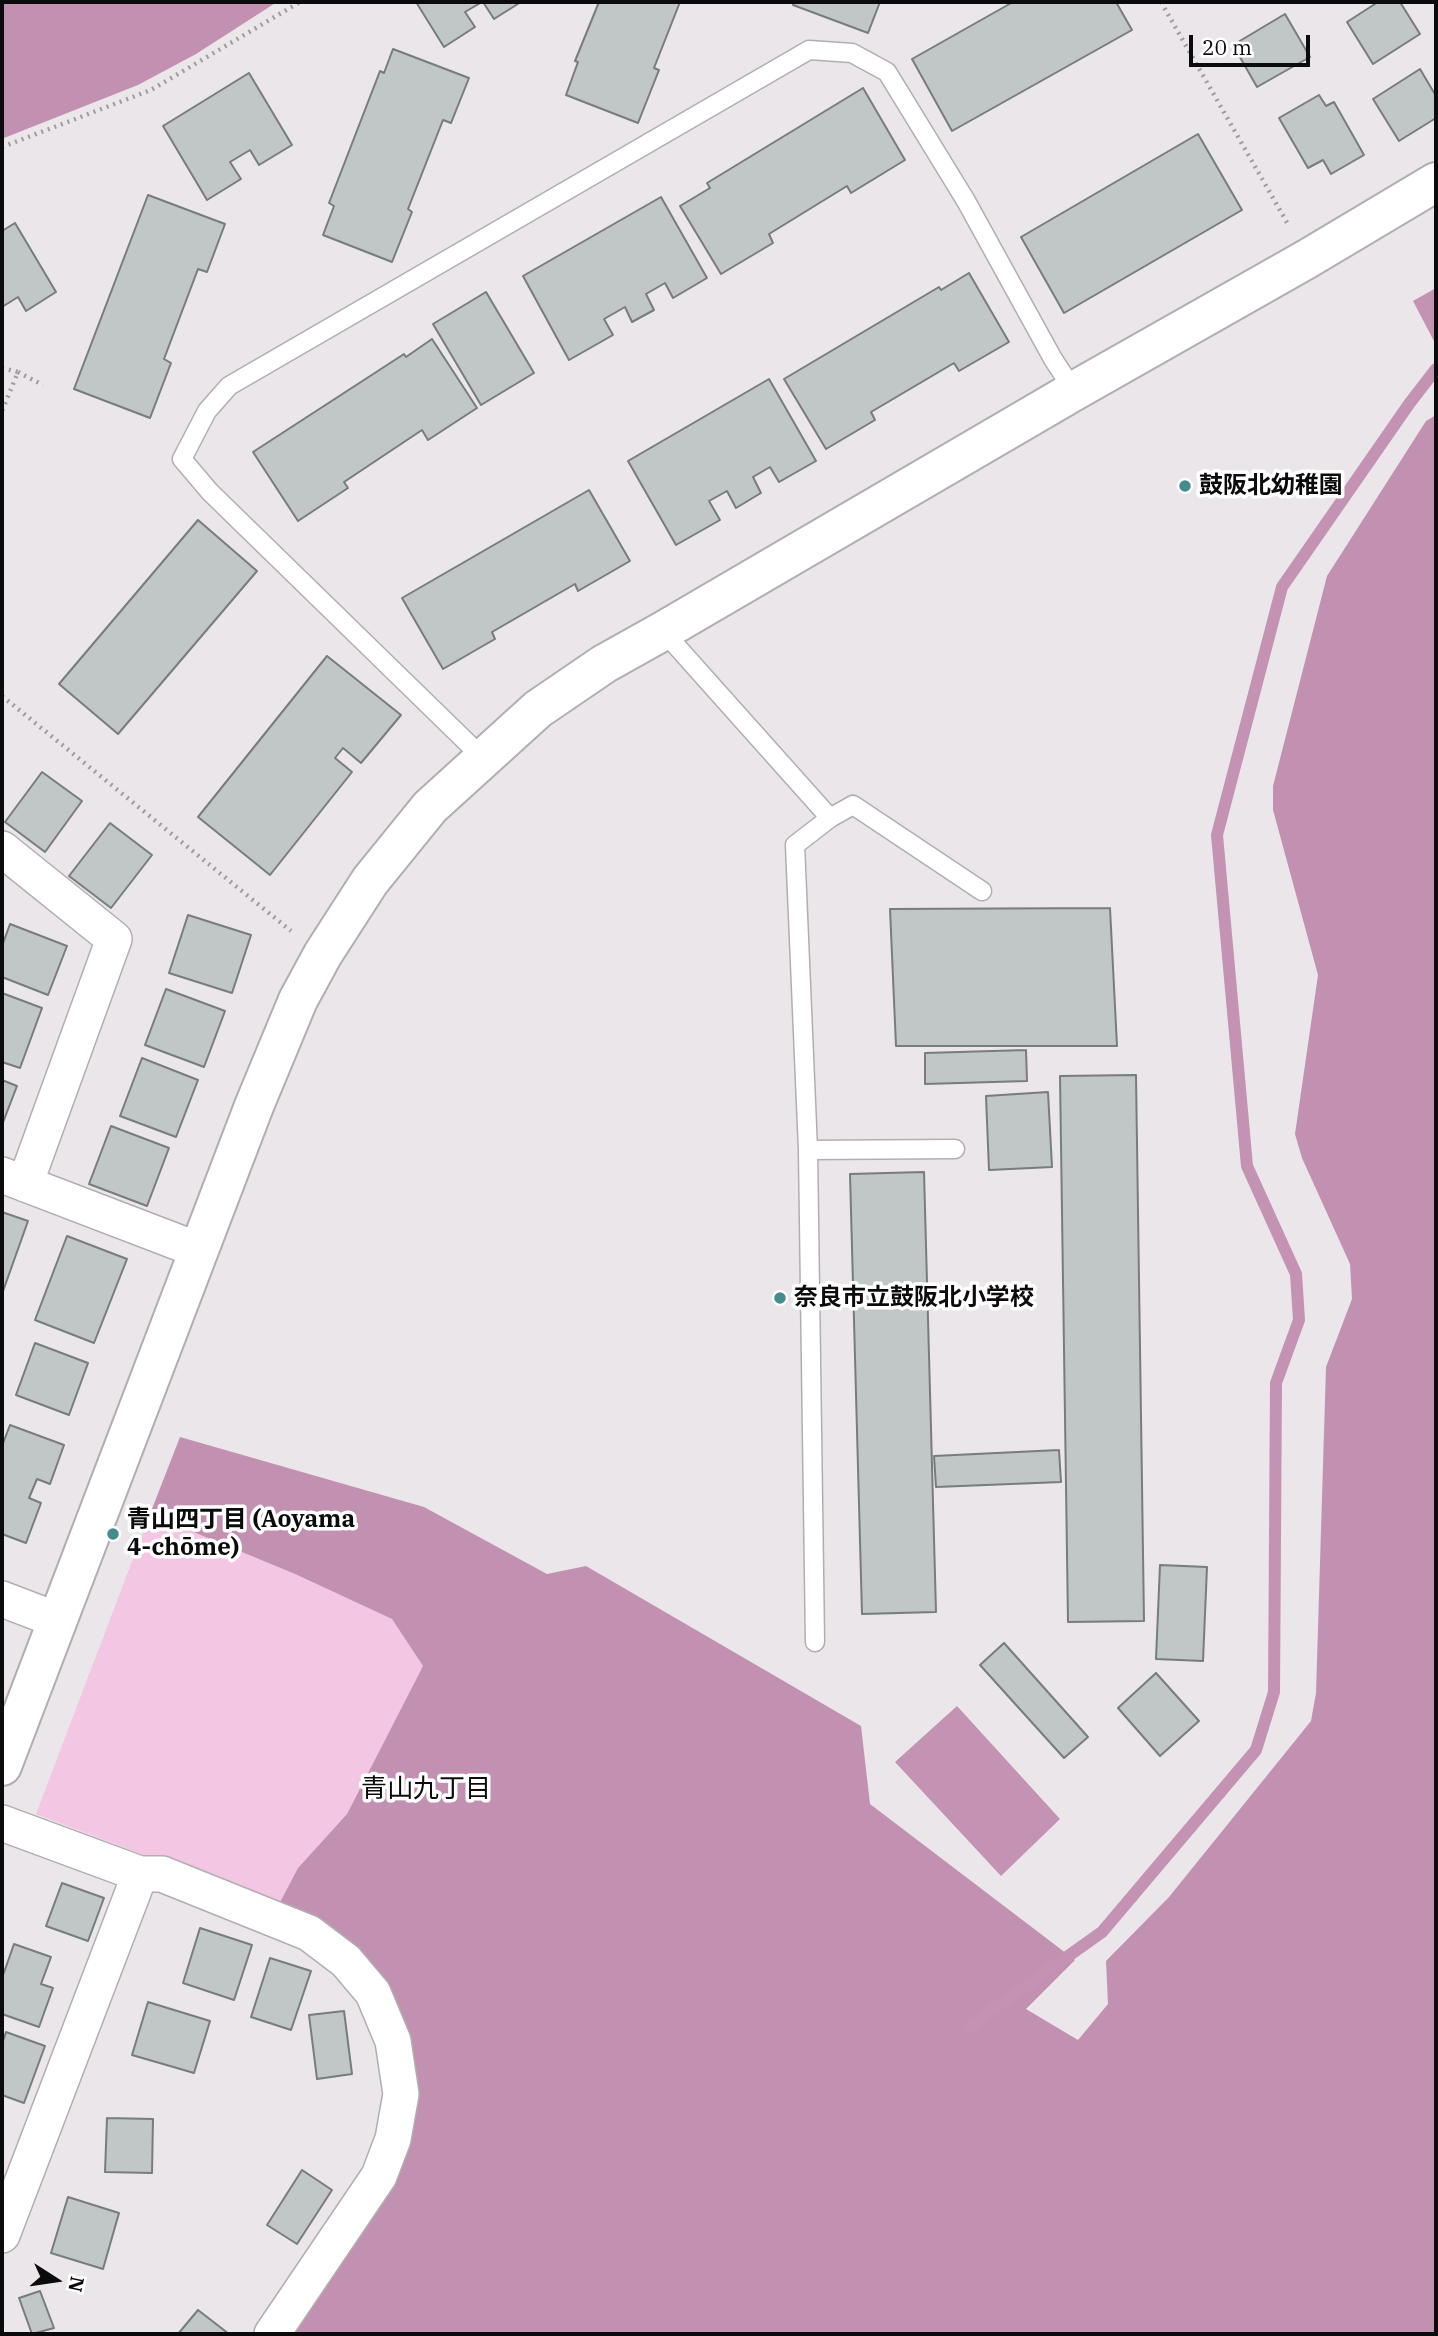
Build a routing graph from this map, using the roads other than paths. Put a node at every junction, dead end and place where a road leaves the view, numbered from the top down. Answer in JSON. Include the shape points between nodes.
{"nodes":[{"id":1,"x":1436,"y":182,"type":"edge"},
{"id":2,"x":1074,"y":391,"type":"junction"},
{"id":3,"x":663,"y":631,"type":"junction"},
{"id":4,"x":483,"y":758,"type":"junction"},
{"id":5,"x":830,"y":818,"type":"junction"},
{"id":6,"x":2,"y":849,"type":"edge"},
{"id":7,"x":982,"y":891,"type":"dead end"},
{"id":8,"x":955,"y":1149,"type":"dead end"},
{"id":9,"x":808,"y":1150,"type":"junction"},
{"id":10,"x":13,"y":1180,"type":"edge"},
{"id":11,"x":198,"y":1250,"type":"junction"},
{"id":12,"x":2,"y":1600,"type":"edge"},
{"id":13,"x":57,"y":1620,"type":"junction"},
{"id":14,"x":815,"y":1642,"type":"dead end"},
{"id":15,"x":2,"y":1766,"type":"edge"},
{"id":16,"x":2,"y":1823,"type":"edge"},
{"id":17,"x":140,"y":1874,"type":"junction"},
{"id":18,"x":2,"y":2235,"type":"edge"},
{"id":19,"x":272,"y":2334,"type":"edge"}],
"edges":[{"from":1,"to":2,"type":"street"},
{"from":2,"to":3,"type":"street"},
{"from":2,"to":4,"type":"lane","via":[[887,72],[852,53],[809,50],[229,386],[207,411],[182,459],[219,501]]},
{"from":3,"to":4,"type":"street","via":[[538,709]]},
{"from":3,"to":5,"type":"lane"},
{"from":4,"to":11,"type":"street","via":[[430,807],[370,881],[323,954],[298,1000]]},
{"from":5,"to":7,"type":"lane","via":[[853,805]]},
{"from":5,"to":9,"type":"lane","via":[[794,845]]},
{"from":6,"to":10,"type":"street","via":[[114,939]]},
{"from":8,"to":9,"type":"lane"},
{"from":9,"to":14,"type":"lane"},
{"from":10,"to":11,"type":"street"},
{"from":11,"to":13,"type":"street"},
{"from":12,"to":13,"type":"street"},
{"from":13,"to":15,"type":"street"},
{"from":16,"to":17,"type":"street"},
{"from":17,"to":18,"type":"street"},
{"from":17,"to":19,"type":"street","via":[[162,1874],[309,1933],[346,1961],[373,1993],[393,2041],[401,2094],[393,2139],[379,2176]]}]}
